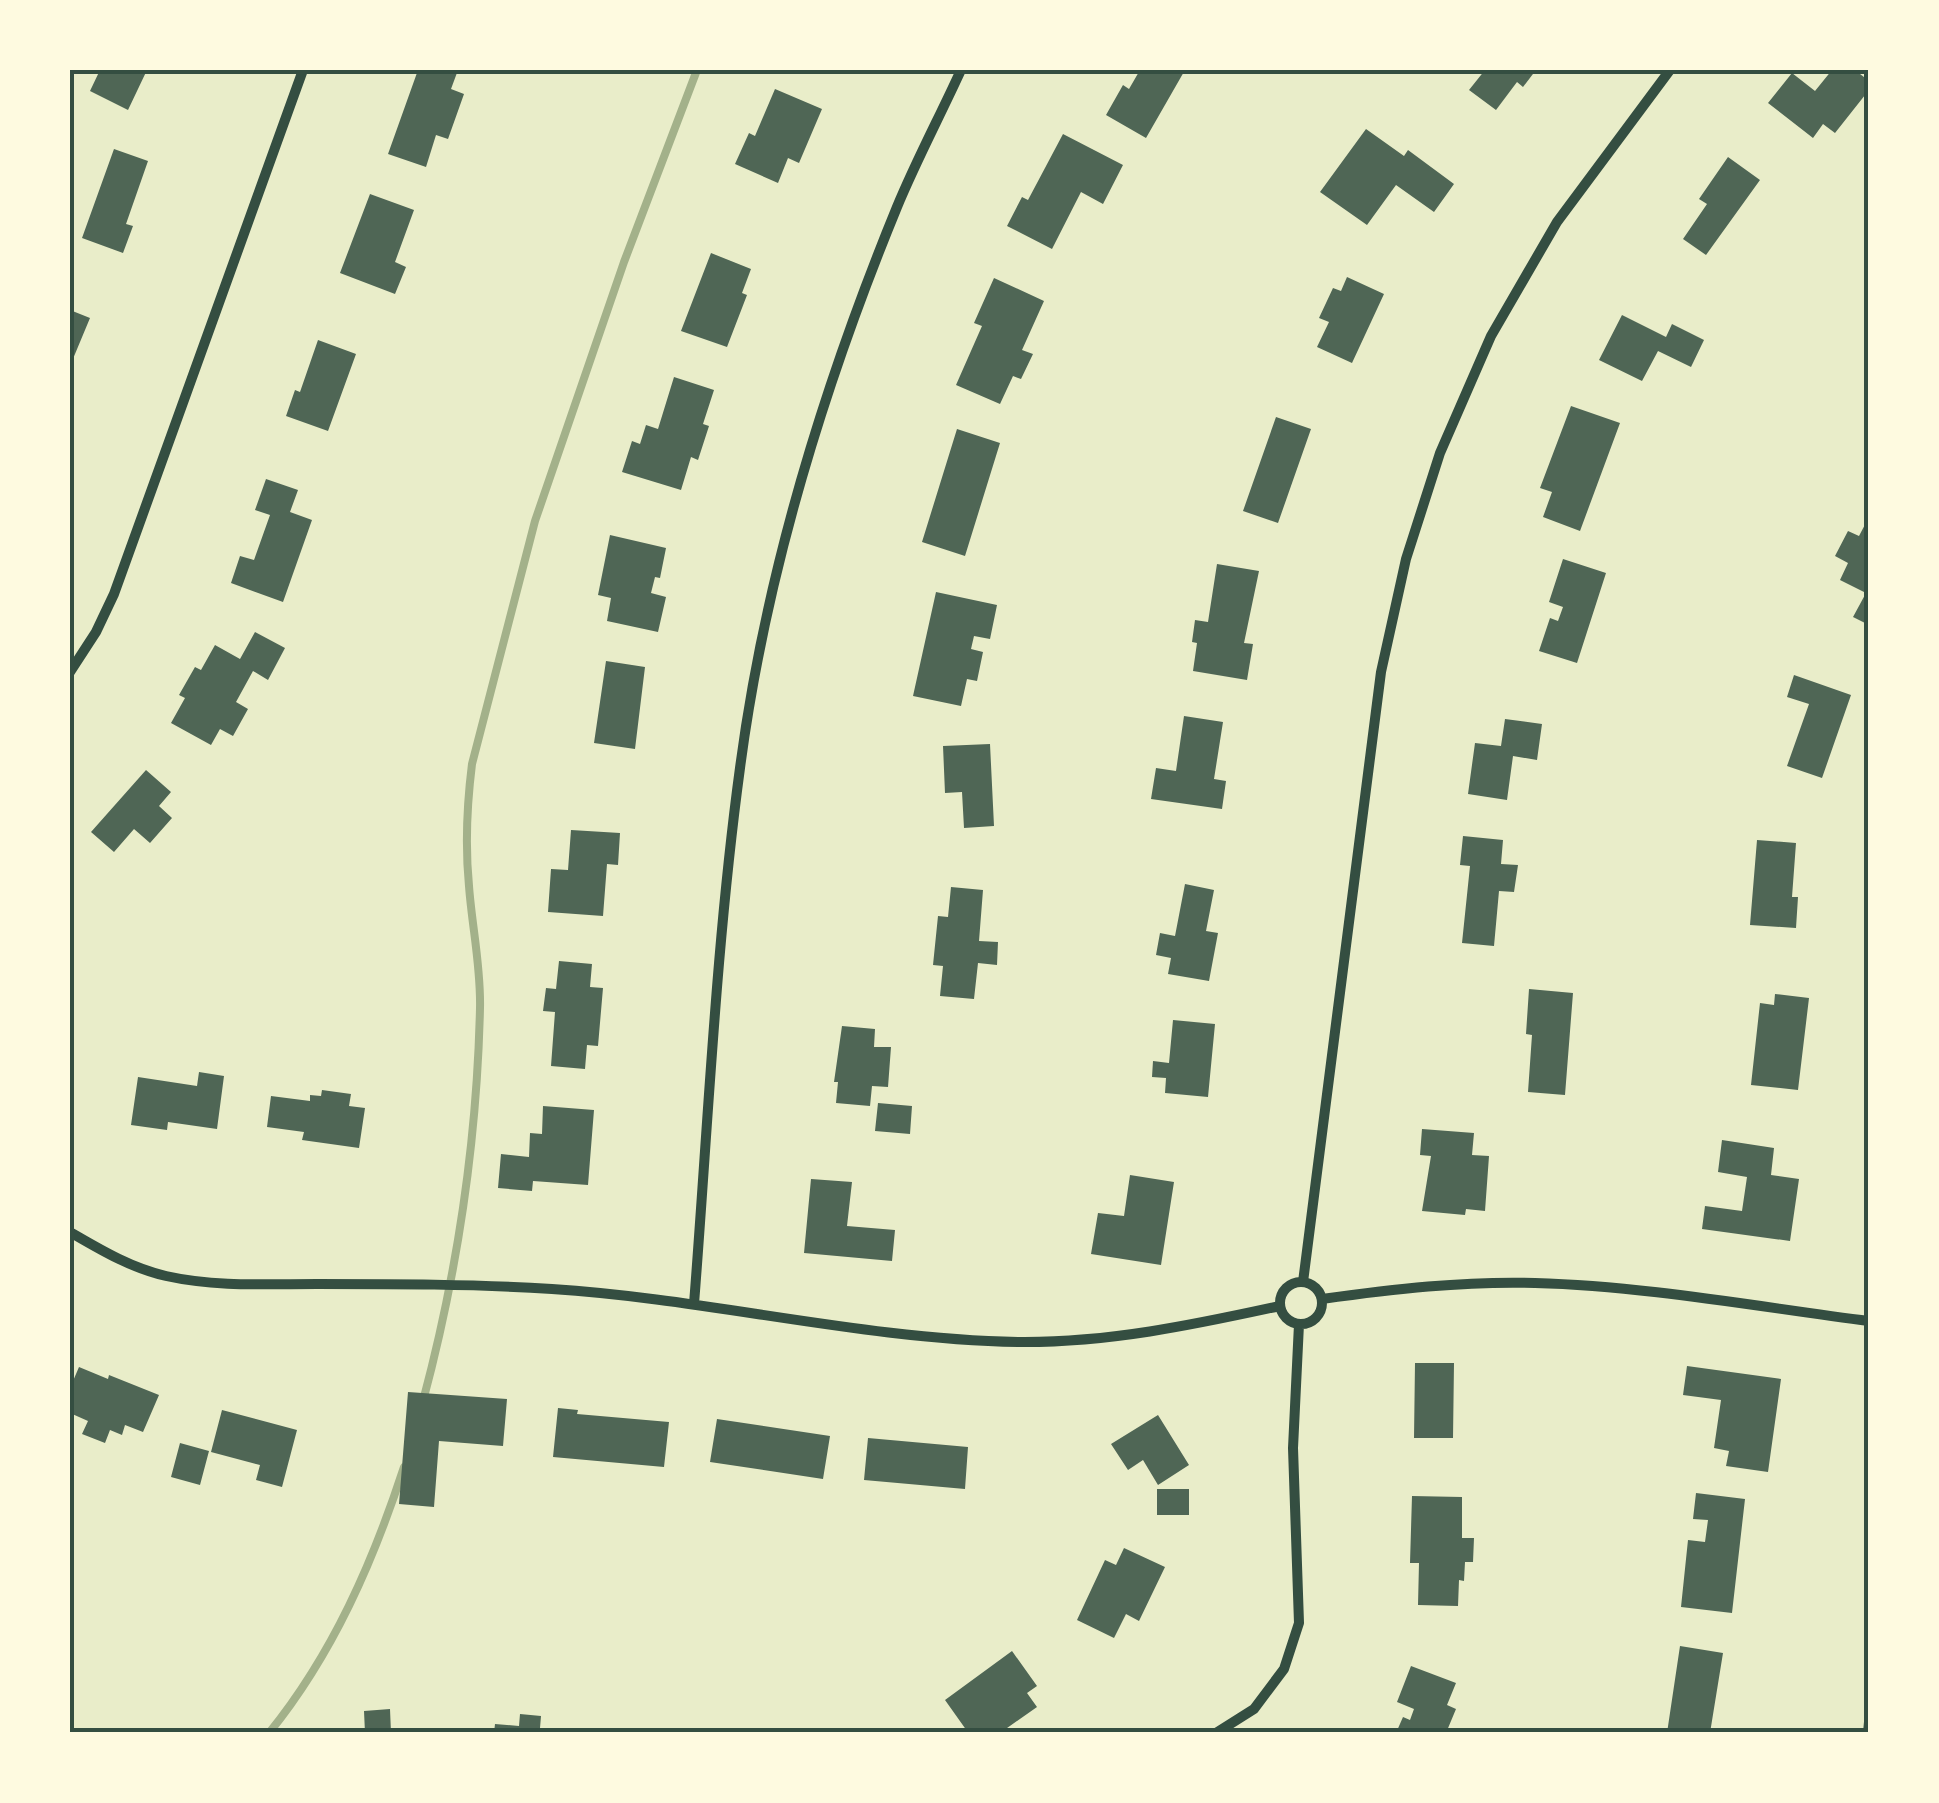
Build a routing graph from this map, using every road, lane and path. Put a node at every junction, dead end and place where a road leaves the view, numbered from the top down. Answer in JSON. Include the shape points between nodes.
{"nodes":[{"id":1,"x":302,"y":70,"type":"edge"},
{"id":2,"x":962,"y":70,"type":"edge"},
{"id":3,"x":1670,"y":70,"type":"edge"},
{"id":4,"x":70,"y":672,"type":"edge"},
{"id":5,"x":70,"y":1232,"type":"edge"},
{"id":6,"x":1303,"y":1282,"type":"junction"},
{"id":7,"x":1322,"y":1299,"type":"junction"},
{"id":8,"x":694,"y":1304,"type":"junction"},
{"id":9,"x":1280,"y":1306,"type":"junction"},
{"id":10,"x":1869,"y":1321,"type":"edge"},
{"id":11,"x":1299,"y":1324,"type":"junction"},
{"id":12,"x":1869,"y":1722,"type":"edge"},
{"id":13,"x":1216,"y":1733,"type":"edge"},
{"id":14,"x":1868,"y":1733,"type":"edge"}],
"edges":[{"from":1,"to":4,"type":"street","via":[[114,594]]},
{"from":2,"to":8,"type":"street","via":[[898,206],[826,396],[775,582],[740,766],[725,896]]},
{"from":3,"to":6,"type":"street","via":[[1557,222],[1491,336],[1440,453],[1406,559],[1382,672]]},
{"from":5,"to":8,"type":"street","via":[[119,1260],[210,1284],[477,1284]]},
{"from":6,"to":7,"type":"street"},
{"from":6,"to":9,"type":"street","via":[[1283,1292]]},
{"from":7,"to":10,"type":"street","via":[[1419,1285],[1535,1283]]},
{"from":7,"to":11,"type":"street","via":[[1318,1316]]},
{"from":8,"to":9,"type":"street","via":[[898,1335],[1020,1342],[1163,1331]]},
{"from":9,"to":11,"type":"street"},
{"from":11,"to":13,"type":"street","via":[[1298,1624],[1284,1669],[1254,1709]]},
{"from":12,"to":14,"type":"street"}]}
